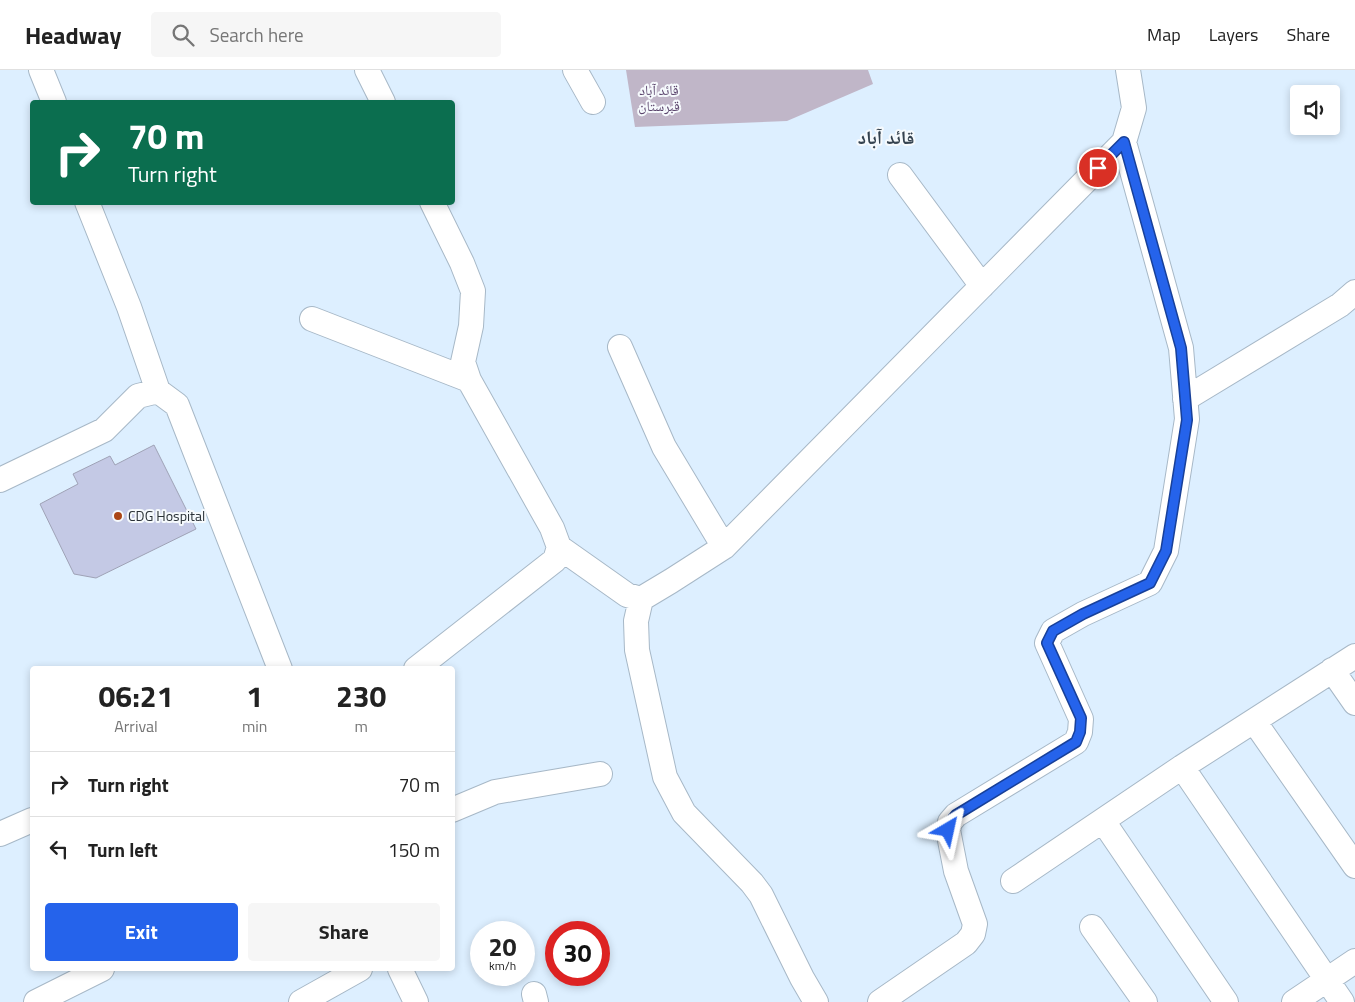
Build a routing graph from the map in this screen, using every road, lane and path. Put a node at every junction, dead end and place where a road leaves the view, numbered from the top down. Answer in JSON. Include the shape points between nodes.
{"nodes":[{"id":1,"x":41,"y":70,"type":"edge"},
{"id":2,"x":367,"y":70,"type":"edge"},
{"id":3,"x":575,"y":70,"type":"edge"},
{"id":4,"x":1128,"y":70,"type":"edge"},
{"id":5,"x":53,"y":100,"type":"edge"},
{"id":6,"x":382,"y":100,"type":"edge"},
{"id":7,"x":593,"y":102,"type":"dead end"},
{"id":8,"x":1124,"y":142,"type":"junction"},
{"id":9,"x":900,"y":175,"type":"dead end"},
{"id":10,"x":88,"y":205,"type":"edge"},
{"id":11,"x":433,"y":205,"type":"edge"},
{"id":12,"x":982,"y":286,"type":"junction"},
{"id":13,"x":1355,"y":292,"type":"edge"},
{"id":14,"x":312,"y":318,"type":"dead end"},
{"id":15,"x":620,"y":347,"type":"dead end"},
{"id":16,"x":469,"y":380,"type":"junction"},
{"id":17,"x":158,"y":391,"type":"junction"},
{"id":18,"x":1185,"y":399,"type":"junction"},
{"id":19,"x":0,"y":480,"type":"edge"},
{"id":20,"x":559,"y":547,"type":"junction"},
{"id":21,"x":724,"y":547,"type":"junction"},
{"id":22,"x":641,"y":598,"type":"junction"},
{"id":23,"x":1355,"y":656,"type":"edge"},
{"id":24,"x":279,"y":666,"type":"edge"},
{"id":25,"x":420,"y":666,"type":"edge"},
{"id":26,"x":1332,"y":670,"type":"junction"},
{"id":27,"x":1355,"y":703,"type":"edge"},
{"id":28,"x":1254,"y":721,"type":"junction"},
{"id":29,"x":1182,"y":767,"type":"junction"},
{"id":30,"x":600,"y":774,"type":"dead end"},
{"id":31,"x":455,"y":809,"type":"edge"},
{"id":32,"x":30,"y":821,"type":"edge"},
{"id":33,"x":1104,"y":821,"type":"junction"},
{"id":34,"x":0,"y":834,"type":"edge"},
{"id":35,"x":1355,"y":866,"type":"edge"},
{"id":36,"x":1013,"y":881,"type":"dead end"},
{"id":37,"x":1092,"y":927,"type":"dead end"},
{"id":38,"x":1355,"y":961,"type":"edge"},
{"id":39,"x":98,"y":971,"type":"edge"},
{"id":40,"x":356,"y":971,"type":"edge"},
{"id":41,"x":401,"y":971,"type":"edge"},
{"id":42,"x":1327,"y":979,"type":"junction"},
{"id":43,"x":36,"y":1002,"type":"edge"},
{"id":44,"x":301,"y":1002,"type":"edge"},
{"id":45,"x":416,"y":1002,"type":"edge"},
{"id":46,"x":816,"y":1002,"type":"edge"},
{"id":47,"x":881,"y":1002,"type":"edge"},
{"id":48,"x":1144,"y":1002,"type":"edge"},
{"id":49,"x":1226,"y":1002,"type":"edge"},
{"id":50,"x":1294,"y":1002,"type":"edge"},
{"id":51,"x":1342,"y":1002,"type":"edge"}],
"edges":[{"from":1,"to":5,"type":"street"},
{"from":2,"to":6,"type":"street"},
{"from":3,"to":7,"type":"street"},
{"from":4,"to":8,"type":"street","via":[[1134,108]]},
{"from":8,"to":12,"type":"street"},
{"from":8,"to":18,"type":"street","via":[[1181,348]]},
{"from":9,"to":12,"type":"street"},
{"from":10,"to":17,"type":"street"},
{"from":11,"to":16,"type":"street","via":[[473,291],[471,326],[463,362]]},
{"from":12,"to":21,"type":"street"},
{"from":13,"to":18,"type":"street","via":[[1340,305]]},
{"from":14,"to":16,"type":"street"},
{"from":15,"to":21,"type":"street","via":[[664,447]]},
{"from":16,"to":20,"type":"street","via":[[552,528]]},
{"from":17,"to":19,"type":"street","via":[[138,396],[104,430]]},
{"from":17,"to":24,"type":"street","via":[[177,405]]},
{"from":18,"to":47,"type":"street","via":[[1187,420],[1166,551],[1150,583],[1053,631],[1047,643],[1081,718],[1076,742],[956,815],[950,822],[948,830],[956,871],[975,924],[973,934],[966,943]]},
{"from":20,"to":22,"type":"street","via":[[627,595]]},
{"from":20,"to":25,"type":"street","via":[[555,560]]},
{"from":21,"to":22,"type":"street"},
{"from":22,"to":46,"type":"street","via":[[636,621],[637,650],[665,777],[684,812],[761,895]]},
{"from":23,"to":26,"type":"street"},
{"from":26,"to":27,"type":"street"},
{"from":26,"to":28,"type":"street"},
{"from":28,"to":29,"type":"street"},
{"from":28,"to":35,"type":"street"},
{"from":29,"to":33,"type":"street"},
{"from":29,"to":42,"type":"street"},
{"from":30,"to":31,"type":"street","via":[[495,792]]},
{"from":32,"to":34,"type":"street"},
{"from":33,"to":36,"type":"street"},
{"from":33,"to":49,"type":"street"},
{"from":37,"to":48,"type":"street"},
{"from":38,"to":42,"type":"street"},
{"from":39,"to":43,"type":"street"},
{"from":40,"to":44,"type":"street"},
{"from":41,"to":45,"type":"street"},
{"from":42,"to":50,"type":"street"},
{"from":42,"to":51,"type":"street"}]}
